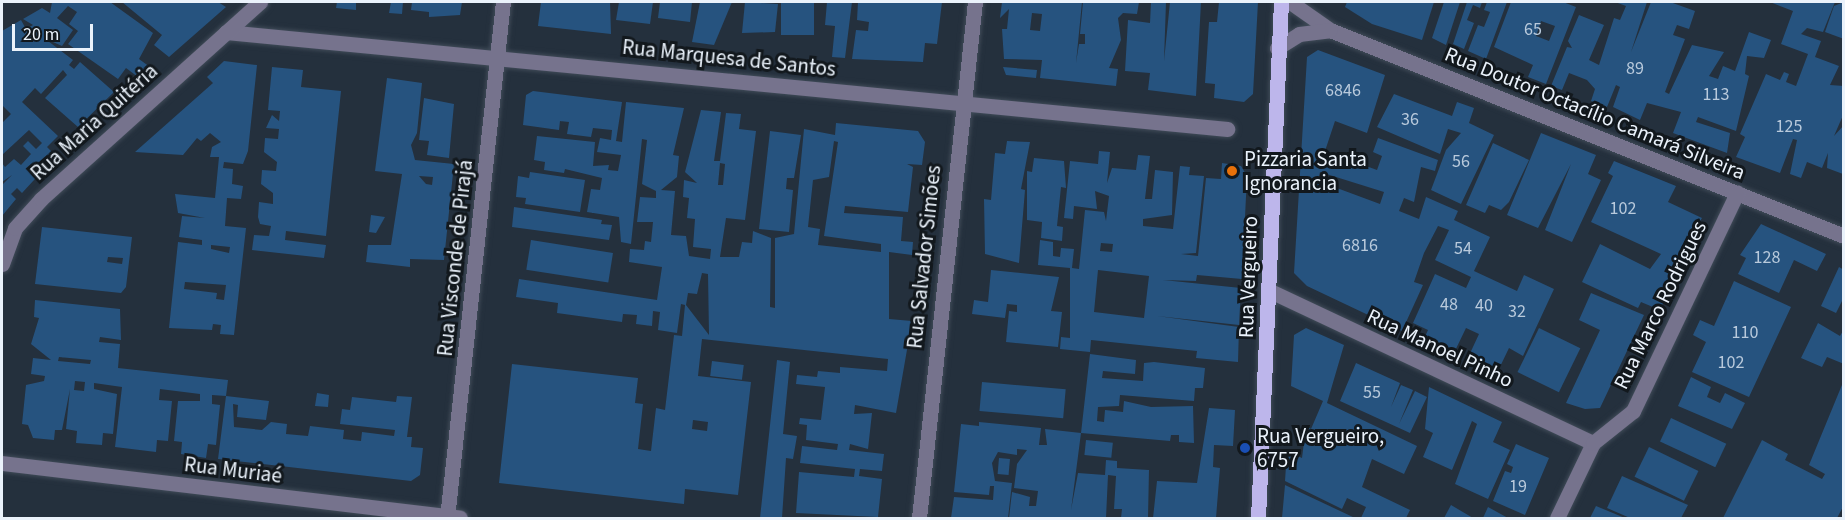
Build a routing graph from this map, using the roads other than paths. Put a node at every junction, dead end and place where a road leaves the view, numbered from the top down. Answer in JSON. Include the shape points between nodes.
{"nodes":[{"id":1,"x":260,"y":2,"type":"edge"},
{"id":2,"x":503,"y":2,"type":"edge"},
{"id":3,"x":975,"y":2,"type":"edge"},
{"id":4,"x":1281,"y":2,"type":"edge"},
{"id":5,"x":1290,"y":2,"type":"edge"},
{"id":6,"x":1330,"y":30,"type":"junction"},
{"id":7,"x":226,"y":32,"type":"junction"},
{"id":8,"x":1277,"y":48,"type":"junction"},
{"id":9,"x":499,"y":56,"type":"junction"},
{"id":10,"x":965,"y":103,"type":"junction"},
{"id":11,"x":1227,"y":129,"type":"dead end"},
{"id":12,"x":1737,"y":193,"type":"junction"},
{"id":13,"x":1844,"y":237,"type":"edge"},
{"id":14,"x":2,"y":264,"type":"edge"},
{"id":15,"x":1270,"y":291,"type":"junction"},
{"id":16,"x":1593,"y":443,"type":"junction"},
{"id":17,"x":2,"y":463,"type":"edge"},
{"id":18,"x":452,"y":518,"type":"edge"},
{"id":19,"x":918,"y":519,"type":"edge"},
{"id":20,"x":1258,"y":519,"type":"edge"},
{"id":21,"x":1557,"y":519,"type":"edge"}],
"edges":[{"from":1,"to":7,"type":"street","name":"Rua Maria Quitéria"},
{"from":2,"to":9,"type":"street","name":"Rua Visconde de Pirajá"},
{"from":3,"to":10,"type":"street","name":"Rua Salvador Simões"},
{"from":4,"to":8,"type":"main road","name":"Rua Vergueiro"},
{"from":5,"to":6,"type":"street","name":"Rua Doutor Octacílio Camará Silveira"},
{"from":6,"to":8,"type":"street","name":"Rua Doutor Octacílio Camará Silveira","via":[[1299,34]]},
{"from":6,"to":12,"type":"street","name":"Rua Doutor Octacílio Camará Silveira"},
{"from":7,"to":9,"type":"street","name":"Rua Marquesa de Santos"},
{"from":7,"to":14,"type":"street","name":"Rua Maria Quitéria","via":[[41,199],[15,228]]},
{"from":8,"to":15,"type":"main road","name":"Rua Vergueiro"},
{"from":9,"to":10,"type":"street","name":"Rua Marquesa de Santos"},
{"from":9,"to":18,"type":"street","name":"Rua Visconde de Pirajá"},
{"from":10,"to":11,"type":"street","name":"Rua Marquesa de Santos"},
{"from":10,"to":19,"type":"street","name":"Rua Salvador Simões"},
{"from":12,"to":13,"type":"street","name":"Rua Doutor Octacílio Camará Silveira"},
{"from":12,"to":16,"type":"street","name":"Rua Marco Rodrigues","via":[[1633,411]]},
{"from":15,"to":16,"type":"street","name":"Rua Manoel Pinho"},
{"from":15,"to":20,"type":"main road","name":"Rua Vergueiro"},
{"from":16,"to":21,"type":"street","name":"Rua Marco Rodrigues"},
{"from":17,"to":18,"type":"street","name":"Rua Muriaé"}]}
